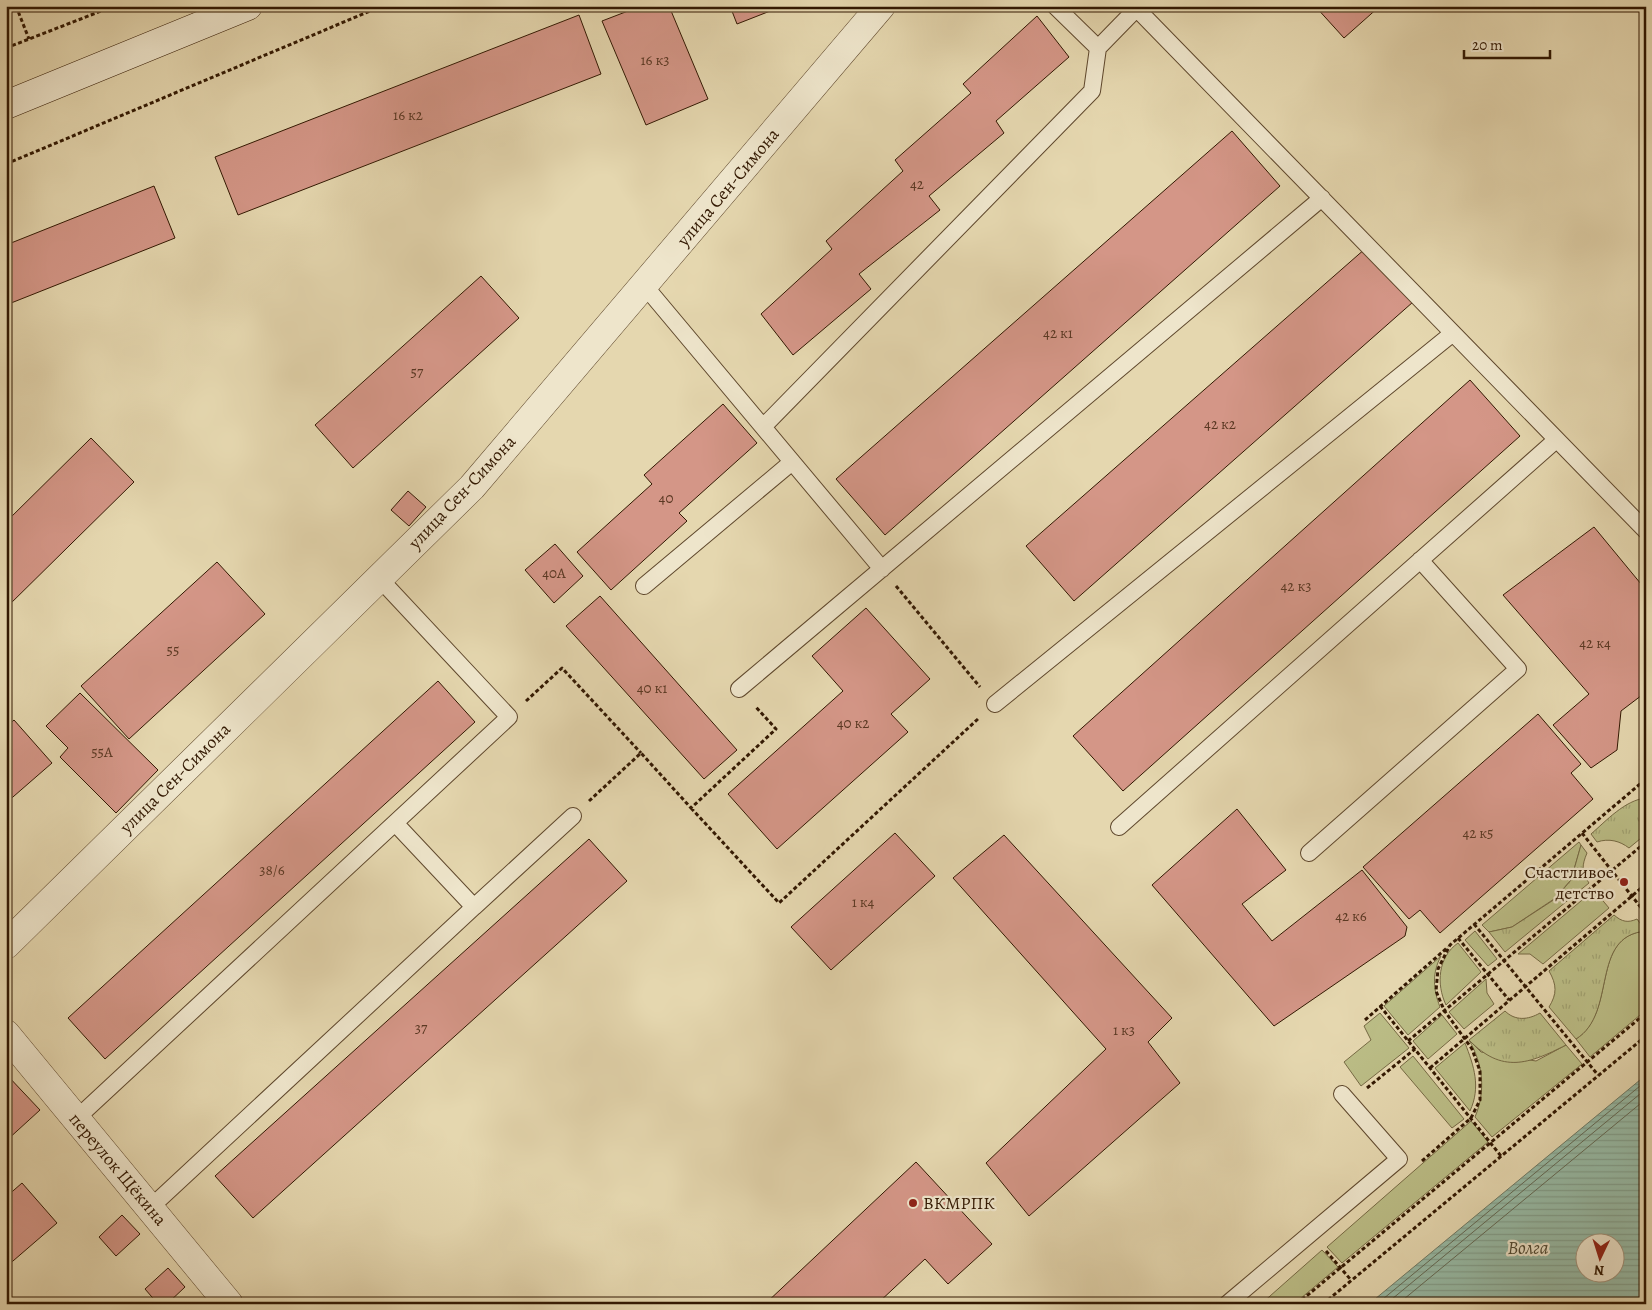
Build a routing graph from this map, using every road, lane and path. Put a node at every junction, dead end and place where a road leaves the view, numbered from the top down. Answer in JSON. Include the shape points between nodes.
{"nodes":[{"id":1,"x":16,"y":6,"type":"edge"},
{"id":2,"x":114,"y":6,"type":"edge"},
{"id":3,"x":248,"y":6,"type":"edge"},
{"id":4,"x":382,"y":6,"type":"edge"},
{"id":5,"x":882,"y":6,"type":"edge"},
{"id":6,"x":1055,"y":6,"type":"edge"},
{"id":7,"x":1138,"y":7,"type":"edge"},
{"id":8,"x":29,"y":39,"type":"junction"},
{"id":9,"x":6,"y":48,"type":"edge"},
{"id":10,"x":1098,"y":48,"type":"junction"},
{"id":11,"x":6,"y":105,"type":"edge"},
{"id":12,"x":6,"y":164,"type":"edge"},
{"id":13,"x":1322,"y":198,"type":"junction"},
{"id":14,"x":644,"y":285,"type":"junction"},
{"id":15,"x":1453,"y":333,"type":"junction"},
{"id":16,"x":763,"y":427,"type":"junction"},
{"id":17,"x":1556,"y":440,"type":"junction"},
{"id":18,"x":792,"y":462,"type":"junction"},
{"id":19,"x":1646,"y":531,"type":"edge"},
{"id":20,"x":1420,"y":560,"type":"junction"},
{"id":21,"x":882,"y":569,"type":"junction"},
{"id":22,"x":379,"y":578,"type":"junction"},
{"id":23,"x":644,"y":586,"type":"dead end"},
{"id":24,"x":739,"y":689,"type":"joint"},
{"id":25,"x":995,"y":704,"type":"junction"},
{"id":26,"x":509,"y":717,"type":"junction"},
{"id":27,"x":641,"y":753,"type":"junction"},
{"id":28,"x":1646,"y":779,"type":"edge"},
{"id":29,"x":691,"y":808,"type":"junction"},
{"id":30,"x":573,"y":816,"type":"joint"},
{"id":31,"x":395,"y":822,"type":"junction"},
{"id":32,"x":1119,"y":827,"type":"dead end"},
{"id":33,"x":1582,"y":833,"type":"junction"},
{"id":34,"x":1646,"y":842,"type":"edge"},
{"id":35,"x":1309,"y":853,"type":"dead end"},
{"id":36,"x":1612,"y":870,"type":"junction"},
{"id":37,"x":1646,"y":884,"type":"edge"},
{"id":38,"x":1632,"y":896,"type":"junction"},
{"id":39,"x":474,"y":907,"type":"junction"},
{"id":40,"x":1646,"y":914,"type":"edge"},
{"id":41,"x":1474,"y":924,"type":"junction"},
{"id":42,"x":1458,"y":938,"type":"junction"},
{"id":43,"x":6,"y":945,"type":"edge"},
{"id":44,"x":1450,"y":945,"type":"junction"},
{"id":45,"x":1504,"y":961,"type":"junction"},
{"id":46,"x":1488,"y":974,"type":"junction"},
{"id":47,"x":1525,"y":986,"type":"junction"},
{"id":48,"x":1509,"y":1000,"type":"junction"},
{"id":49,"x":1380,"y":1006,"type":"junction"},
{"id":50,"x":1444,"y":1010,"type":"junction"},
{"id":51,"x":1646,"y":1013,"type":"edge"},
{"id":52,"x":1365,"y":1020,"type":"dead end"},
{"id":53,"x":6,"y":1034,"type":"edge"},
{"id":54,"x":1646,"y":1036,"type":"edge"},
{"id":55,"x":1465,"y":1038,"type":"junction"},
{"id":56,"x":1408,"y":1041,"type":"junction"},
{"id":57,"x":1415,"y":1049,"type":"junction"},
{"id":58,"x":1587,"y":1062,"type":"junction"},
{"id":59,"x":1430,"y":1068,"type":"junction"},
{"id":60,"x":1598,"y":1075,"type":"junction"},
{"id":61,"x":1346,"y":1098,"type":"joint"},
{"id":62,"x":1471,"y":1118,"type":"junction"},
{"id":63,"x":76,"y":1119,"type":"junction"},
{"id":64,"x":1491,"y":1142,"type":"junction"},
{"id":65,"x":1501,"y":1156,"type":"junction"},
{"id":66,"x":1419,"y":1163,"type":"dead end"},
{"id":67,"x":150,"y":1208,"type":"junction"},
{"id":68,"x":1311,"y":1233,"type":"junction"},
{"id":69,"x":1340,"y":1267,"type":"junction"},
{"id":70,"x":1352,"y":1280,"type":"junction"},
{"id":71,"x":229,"y":1304,"type":"edge"},
{"id":72,"x":1227,"y":1304,"type":"edge"},
{"id":73,"x":1297,"y":1304,"type":"edge"},
{"id":74,"x":1323,"y":1304,"type":"edge"}],
"edges":[{"from":1,"to":8,"type":"path"},
{"from":2,"to":8,"type":"path"},
{"from":3,"to":11,"type":"street"},
{"from":4,"to":12,"type":"path"},
{"from":5,"to":14,"type":"street","name":"улица Сен-Симона"},
{"from":6,"to":10,"type":"lane"},
{"from":7,"to":10,"type":"lane"},
{"from":7,"to":13,"type":"lane"},
{"from":8,"to":9,"type":"path"},
{"from":10,"to":16,"type":"lane","via":[[1092,91]]},
{"from":13,"to":15,"type":"lane"},
{"from":13,"to":21,"type":"lane"},
{"from":14,"to":16,"type":"lane"},
{"from":14,"to":22,"type":"street","name":"улица Сен-Симона","via":[[472,487]]},
{"from":15,"to":17,"type":"lane"},
{"from":15,"to":25,"type":"lane"},
{"from":16,"to":18,"type":"lane"},
{"from":17,"to":19,"type":"lane"},
{"from":17,"to":20,"type":"lane"},
{"from":18,"to":21,"type":"lane"},
{"from":18,"to":23,"type":"lane"},
{"from":20,"to":32,"type":"lane"},
{"from":20,"to":35,"type":"lane","via":[[1518,668]]},
{"from":21,"to":24,"type":"lane"},
{"from":21,"to":25,"type":"path"},
{"from":22,"to":26,"type":"lane"},
{"from":22,"to":43,"type":"street","name":"улица Сен-Симона"},
{"from":24,"to":29,"type":"path","via":[[776,729]]},
{"from":25,"to":29,"type":"path","via":[[779,903]]},
{"from":26,"to":27,"type":"path","via":[[562,668]]},
{"from":26,"to":31,"type":"lane"},
{"from":27,"to":29,"type":"path"},
{"from":27,"to":30,"type":"path"},
{"from":28,"to":33,"type":"path"},
{"from":30,"to":39,"type":"lane"},
{"from":31,"to":39,"type":"lane"},
{"from":31,"to":63,"type":"lane"},
{"from":33,"to":36,"type":"path"},
{"from":33,"to":41,"type":"path"},
{"from":34,"to":36,"type":"path"},
{"from":36,"to":38,"type":"path"},
{"from":36,"to":45,"type":"path"},
{"from":37,"to":38,"type":"path"},
{"from":38,"to":40,"type":"path"},
{"from":38,"to":47,"type":"path"},
{"from":39,"to":67,"type":"lane"},
{"from":41,"to":42,"type":"path"},
{"from":41,"to":45,"type":"path"},
{"from":42,"to":44,"type":"path"},
{"from":42,"to":46,"type":"path"},
{"from":44,"to":49,"type":"path"},
{"from":44,"to":50,"type":"path","via":[[1438,969],[1436,991]]},
{"from":45,"to":46,"type":"path"},
{"from":45,"to":47,"type":"path"},
{"from":46,"to":48,"type":"path"},
{"from":46,"to":50,"type":"path"},
{"from":47,"to":48,"type":"path"},
{"from":47,"to":58,"type":"path"},
{"from":48,"to":55,"type":"path"},
{"from":49,"to":52,"type":"path"},
{"from":49,"to":56,"type":"path"},
{"from":50,"to":55,"type":"path"},
{"from":50,"to":56,"type":"path"},
{"from":51,"to":58,"type":"path"},
{"from":53,"to":63,"type":"street","name":"переулок Щёкина"},
{"from":54,"to":60,"type":"path"},
{"from":55,"to":59,"type":"path"},
{"from":55,"to":62,"type":"path","via":[[1480,1072],[1480,1100]]},
{"from":56,"to":57,"type":"path"},
{"from":57,"to":59,"type":"path"},
{"from":57,"to":61,"type":"path"},
{"from":58,"to":60,"type":"path"},
{"from":58,"to":64,"type":"path"},
{"from":59,"to":62,"type":"path"},
{"from":60,"to":65,"type":"path"},
{"from":61,"to":68,"type":"lane","via":[[1399,1159]]},
{"from":62,"to":64,"type":"path"},
{"from":62,"to":66,"type":"path"},
{"from":63,"to":67,"type":"street","name":"переулок Щёкина"},
{"from":64,"to":65,"type":"path"},
{"from":64,"to":69,"type":"path"},
{"from":65,"to":70,"type":"path"},
{"from":67,"to":71,"type":"street","name":"переулок Щёкина"},
{"from":68,"to":69,"type":"path"},
{"from":68,"to":72,"type":"lane"},
{"from":69,"to":70,"type":"path"},
{"from":69,"to":73,"type":"path"},
{"from":70,"to":74,"type":"path"}]}
